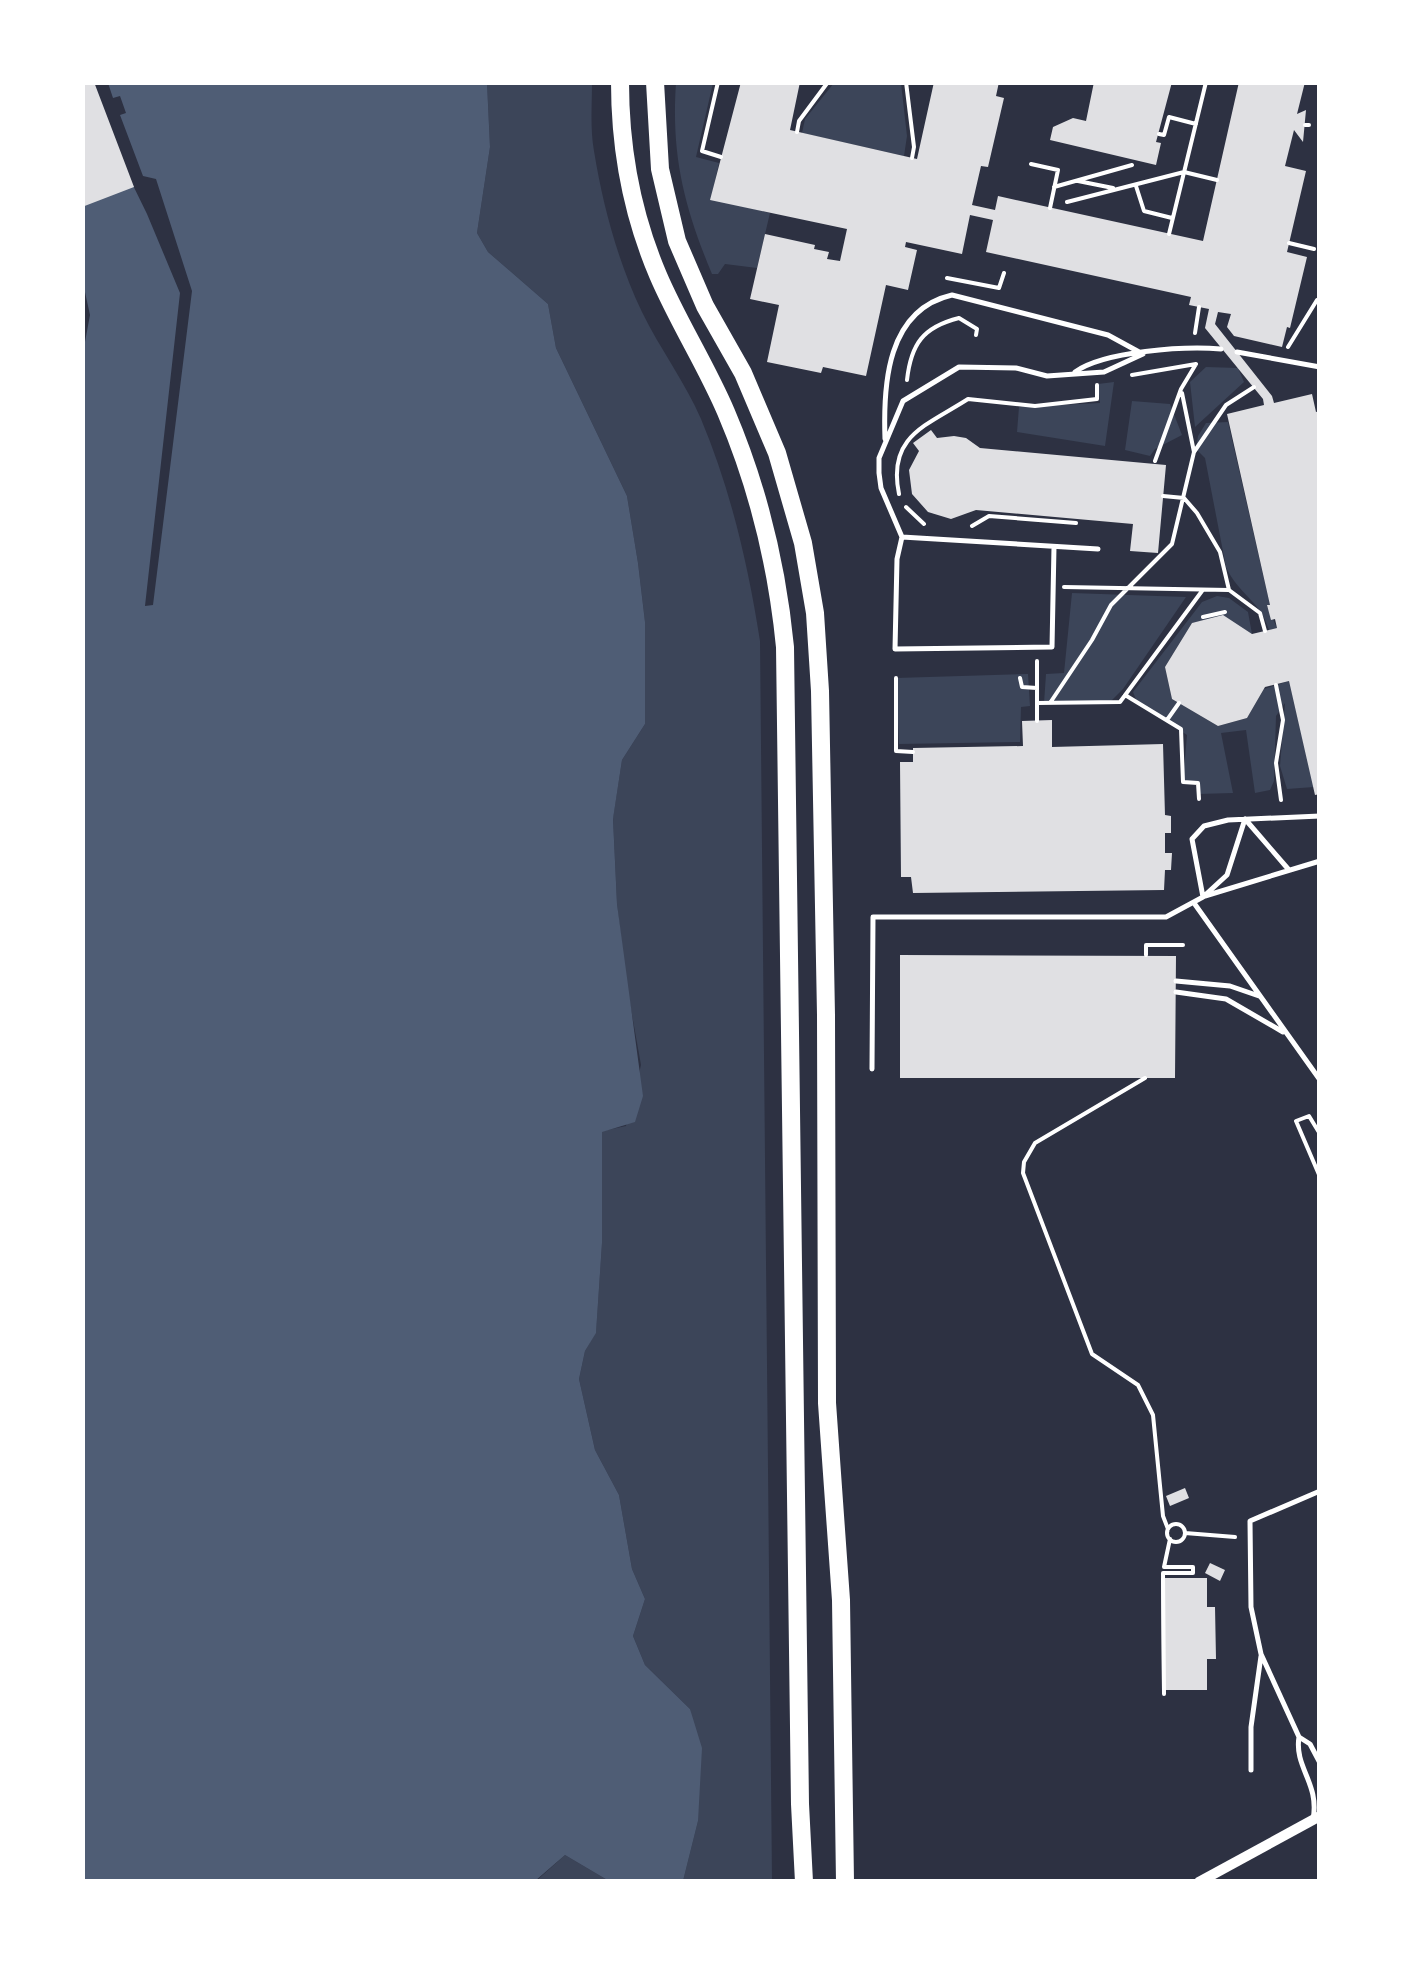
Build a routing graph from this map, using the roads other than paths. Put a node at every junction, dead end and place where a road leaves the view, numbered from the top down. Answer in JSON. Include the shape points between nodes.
{"nodes":[{"id":1,"x":620,"y":82,"type":"edge"},
{"id":2,"x":655,"y":82,"type":"edge"},
{"id":3,"x":1221,"y":349,"type":"dead end"},
{"id":4,"x":1236,"y":352,"type":"dead end"},
{"id":5,"x":1143,"y":354,"type":"junction"},
{"id":6,"x":1320,"y":367,"type":"edge"},
{"id":7,"x":1072,"y":373,"type":"junction"},
{"id":8,"x":886,"y":442,"type":"junction"},
{"id":9,"x":902,"y":537,"type":"junction"},
{"id":10,"x":1054,"y":547,"type":"junction"},
{"id":11,"x":1098,"y":549,"type":"dead end"},
{"id":12,"x":1320,"y":816,"type":"edge"},
{"id":13,"x":1245,"y":819,"type":"junction"},
{"id":14,"x":1320,"y":861,"type":"edge"},
{"id":15,"x":1289,"y":871,"type":"junction"},
{"id":16,"x":1202,"y":897,"type":"junction"},
{"id":17,"x":1194,"y":902,"type":"junction"},
{"id":18,"x":1176,"y":980,"type":"dead end"},
{"id":19,"x":1176,"y":992,"type":"dead end"},
{"id":20,"x":1262,"y":997,"type":"junction"},
{"id":21,"x":1286,"y":1034,"type":"junction"},
{"id":22,"x":872,"y":1069,"type":"dead end"},
{"id":23,"x":1320,"y":1080,"type":"edge"},
{"id":24,"x":1320,"y":1491,"type":"edge"},
{"id":25,"x":1261,"y":1654,"type":"junction"},
{"id":26,"x":1298,"y":1737,"type":"junction"},
{"id":27,"x":1320,"y":1763,"type":"edge"},
{"id":28,"x":1251,"y":1770,"type":"dead end"},
{"id":29,"x":1316,"y":1818,"type":"edge"},
{"id":30,"x":804,"y":1882,"type":"edge"},
{"id":31,"x":845,"y":1882,"type":"edge"},
{"id":32,"x":1199,"y":1882,"type":"edge"}],
"edges":[{"from":1,"to":30,"type":"main road","via":[[625,160],[638,218],[658,276],[746,462],[770,548],[785,646]]},
{"from":2,"to":31,"type":"main road","via":[[660,169],[677,242],[777,453],[800,528],[815,613],[828,1403],[841,1600]]},
{"from":3,"to":5,"type":"lane"},
{"from":4,"to":6,"type":"lane"},
{"from":5,"to":7,"type":"lane","via":[[1090,362]]},
{"from":5,"to":7,"type":"lane","via":[[1104,372]]},
{"from":5,"to":8,"type":"lane","via":[[1108,335],[952,295],[938,298],[912,314],[898,340],[884,390]]},
{"from":7,"to":8,"type":"lane","via":[[959,366],[903,401]]},
{"from":8,"to":9,"type":"lane","via":[[879,458],[881,488]]},
{"from":9,"to":10,"type":"lane"},
{"from":9,"to":10,"type":"lane","via":[[895,649],[1052,647]]},
{"from":10,"to":11,"type":"lane"},
{"from":12,"to":13,"type":"lane"},
{"from":13,"to":15,"type":"lane"},
{"from":13,"to":16,"type":"lane","via":[[1228,875]]},
{"from":13,"to":16,"type":"lane","via":[[1204,826],[1192,839]]},
{"from":14,"to":15,"type":"lane"},
{"from":15,"to":16,"type":"lane"},
{"from":16,"to":17,"type":"lane"},
{"from":17,"to":20,"type":"lane"},
{"from":17,"to":22,"type":"lane","via":[[1166,917],[873,918]]},
{"from":18,"to":20,"type":"lane"},
{"from":19,"to":21,"type":"lane","via":[[1226,999]]},
{"from":20,"to":21,"type":"lane"},
{"from":21,"to":23,"type":"lane"},
{"from":24,"to":25,"type":"lane","via":[[1250,1521],[1252,1606]]},
{"from":25,"to":26,"type":"lane"},
{"from":25,"to":28,"type":"lane"},
{"from":26,"to":27,"type":"lane"},
{"from":26,"to":29,"type":"lane"},
{"from":29,"to":32,"type":"street"}]}
